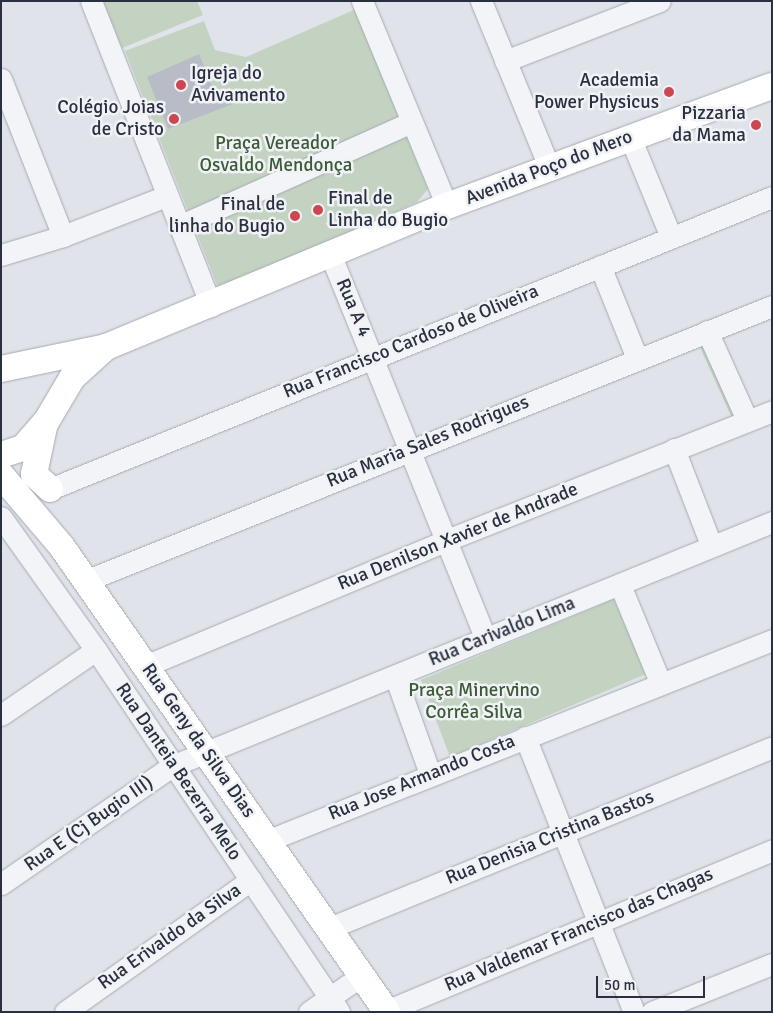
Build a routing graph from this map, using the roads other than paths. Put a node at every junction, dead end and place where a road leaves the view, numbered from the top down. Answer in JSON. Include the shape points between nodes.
{"nodes":[{"id":1,"x":91,"y":1,"type":"edge"},
{"id":2,"x":362,"y":1,"type":"edge"},
{"id":3,"x":481,"y":1,"type":"edge"},
{"id":4,"x":660,"y":1,"type":"edge"},
{"id":5,"x":504,"y":61,"type":"junction"},
{"id":6,"x":1,"y":79,"type":"edge"},
{"id":7,"x":772,"y":86,"type":"edge"},
{"id":8,"x":412,"y":122,"type":"junction"},
{"id":9,"x":630,"y":137,"type":"junction"},
{"id":10,"x":549,"y":167,"type":"junction"},
{"id":11,"x":166,"y":196,"type":"junction"},
{"id":12,"x":772,"y":197,"type":"edge"},
{"id":13,"x":448,"y":206,"type":"junction"},
{"id":14,"x":180,"y":226,"type":"junction"},
{"id":15,"x":63,"y":236,"type":"junction"},
{"id":16,"x":671,"y":237,"type":"junction"},
{"id":17,"x":1,"y":255,"type":"edge"},
{"id":18,"x":331,"y":256,"type":"junction"},
{"id":19,"x":600,"y":266,"type":"junction"},
{"id":20,"x":211,"y":306,"type":"junction"},
{"id":21,"x":772,"y":306,"type":"edge"},
{"id":22,"x":706,"y":331,"type":"junction"},
{"id":23,"x":106,"y":347,"type":"junction"},
{"id":24,"x":373,"y":356,"type":"junction"},
{"id":25,"x":637,"y":358,"type":"junction"},
{"id":26,"x":1,"y":369,"type":"edge"},
{"id":27,"x":772,"y":411,"type":"edge"},
{"id":28,"x":747,"y":420,"type":"junction"},
{"id":29,"x":46,"y":422,"type":"junction"},
{"id":30,"x":410,"y":450,"type":"junction"},
{"id":31,"x":674,"y":450,"type":"junction"},
{"id":32,"x":1,"y":455,"type":"edge"},
{"id":33,"x":1,"y":475,"type":"edge"},
{"id":34,"x":50,"y":489,"type":"joint"},
{"id":35,"x":1,"y":517,"type":"edge"},
{"id":36,"x":39,"y":519,"type":"junction"},
{"id":37,"x":772,"y":522,"type":"edge"},
{"id":38,"x":7,"y":540,"type":"edge"},
{"id":39,"x":447,"y":540,"type":"junction"},
{"id":40,"x":711,"y":545,"type":"junction"},
{"id":41,"x":85,"y":581,"type":"junction"},
{"id":42,"x":620,"y":585,"type":"junction"},
{"id":43,"x":486,"y":639,"type":"junction"},
{"id":44,"x":772,"y":640,"type":"edge"},
{"id":45,"x":96,"y":650,"type":"junction"},
{"id":46,"x":145,"y":666,"type":"junction"},
{"id":47,"x":395,"y":676,"type":"junction"},
{"id":48,"x":660,"y":682,"type":"junction"},
{"id":49,"x":1,"y":715,"type":"edge"},
{"id":50,"x":525,"y":737,"type":"junction"},
{"id":51,"x":772,"y":747,"type":"edge"},
{"id":52,"x":205,"y":754,"type":"junction"},
{"id":53,"x":172,"y":766,"type":"junction"},
{"id":54,"x":430,"y":774,"type":"junction"},
{"id":55,"x":563,"y":832,"type":"junction"},
{"id":56,"x":268,"y":840,"type":"junction"},
{"id":57,"x":772,"y":850,"type":"edge"},
{"id":58,"x":252,"y":880,"type":"junction"},
{"id":59,"x":1,"y":884,"type":"edge"},
{"id":60,"x":598,"y":922,"type":"junction"},
{"id":61,"x":327,"y":929,"type":"junction"},
{"id":62,"x":772,"y":964,"type":"edge"},
{"id":63,"x":361,"y":976,"type":"junction"},
{"id":64,"x":334,"y":1004,"type":"edge"},
{"id":65,"x":387,"y":1011,"type":"edge"},
{"id":66,"x":65,"y":1012,"type":"edge"},
{"id":67,"x":309,"y":1012,"type":"edge"},
{"id":68,"x":634,"y":1012,"type":"edge"},
{"id":69,"x":652,"y":1012,"type":"edge"}],
"edges":[{"from":1,"to":11,"type":"street"},
{"from":2,"to":8,"type":"street"},
{"from":3,"to":5,"type":"street"},
{"from":4,"to":5,"type":"street"},
{"from":5,"to":10,"type":"street"},
{"from":6,"to":15,"type":"street"},
{"from":7,"to":9,"type":"main road","name":"Avenida Poço do Mero"},
{"from":8,"to":13,"type":"street"},
{"from":8,"to":14,"type":"street"},
{"from":9,"to":10,"type":"main road","name":"Avenida Poço do Mero"},
{"from":9,"to":16,"type":"street"},
{"from":10,"to":13,"type":"main road","name":"Avenida Poço do Mero"},
{"from":11,"to":14,"type":"street"},
{"from":11,"to":15,"type":"street"},
{"from":12,"to":16,"type":"street","name":"Rua Francisco Cardoso de Oliveira"},
{"from":13,"to":18,"type":"main road","name":"Avenida Poço do Mero"},
{"from":14,"to":20,"type":"street"},
{"from":15,"to":17,"type":"street"},
{"from":16,"to":19,"type":"street","name":"Rua Francisco Cardoso de Oliveira"},
{"from":18,"to":20,"type":"main road","name":"Avenida Poço do Mero"},
{"from":18,"to":24,"type":"street","name":"Rua A 4"},
{"from":19,"to":24,"type":"street","name":"Rua Francisco Cardoso de Oliveira"},
{"from":19,"to":25,"type":"street"},
{"from":20,"to":23,"type":"main road","name":"Avenida Poço do Mero"},
{"from":21,"to":22,"type":"street","name":"Rua Maria Sales Rodrigues"},
{"from":22,"to":25,"type":"street","name":"Rua Maria Sales Rodrigues"},
{"from":22,"to":28,"type":"street"},
{"from":23,"to":26,"type":"main road","name":"Avenida Poço do Mero"},
{"from":23,"to":29,"type":"main road","name":"Avenida Poço do Mero","via":[[72,378]]},
{"from":24,"to":30,"type":"street","name":"Rua A 4"},
{"from":24,"to":34,"type":"street","name":"Rua Francisco Cardoso de Oliveira"},
{"from":25,"to":30,"type":"street","name":"Rua Maria Sales Rodrigues"},
{"from":27,"to":28,"type":"street","name":"Rua Denilson Xavier de Andrade"},
{"from":28,"to":31,"type":"street","name":"Rua Denilson Xavier de Andrade"},
{"from":29,"to":32,"type":"main road","name":"Avenida Poço do Mero","via":[[23,448]]},
{"from":29,"to":34,"type":"main road","via":[[34,474]]},
{"from":30,"to":39,"type":"street","name":"Rua A 4"},
{"from":30,"to":41,"type":"street","name":"Rua Maria Sales Rodrigues"},
{"from":31,"to":39,"type":"street","name":"Rua Denilson Xavier de Andrade"},
{"from":31,"to":40,"type":"street"},
{"from":33,"to":36,"type":"main road","name":"Rua Geny da Silva Dias"},
{"from":35,"to":38,"type":"street","name":"Rua Danteia Bezerra Melo"},
{"from":36,"to":38,"type":"street"},
{"from":36,"to":41,"type":"main road","name":"Rua Geny da Silva Dias"},
{"from":37,"to":40,"type":"street","name":"Rua Carivaldo Lima"},
{"from":38,"to":45,"type":"street","name":"Rua Danteia Bezerra Melo"},
{"from":39,"to":43,"type":"street","name":"Rua A 4"},
{"from":39,"to":46,"type":"street","name":"Rua Denilson Xavier de Andrade"},
{"from":40,"to":42,"type":"street","name":"Rua Carivaldo Lima"},
{"from":41,"to":46,"type":"main road","name":"Rua Geny da Silva Dias"},
{"from":42,"to":43,"type":"street","name":"Rua Carivaldo Lima"},
{"from":42,"to":48,"type":"street"},
{"from":43,"to":47,"type":"street","name":"Rua Carivaldo Lima"},
{"from":44,"to":48,"type":"street","name":"Rua Jose Armando Costa"},
{"from":45,"to":49,"type":"street"},
{"from":45,"to":53,"type":"street","name":"Rua Danteia Bezerra Melo"},
{"from":46,"to":52,"type":"main road","name":"Rua Geny da Silva Dias"},
{"from":47,"to":52,"type":"street","name":"Rua Carivaldo Lima"},
{"from":47,"to":54,"type":"street"},
{"from":48,"to":50,"type":"street","name":"Rua Jose Armando Costa"},
{"from":50,"to":54,"type":"street","name":"Rua Jose Armando Costa"},
{"from":50,"to":55,"type":"street"},
{"from":51,"to":55,"type":"street","name":"Rua Denisia Cristina Bastos"},
{"from":52,"to":53,"type":"street","name":"Rua E (Cj Bugio III)"},
{"from":52,"to":56,"type":"main road","name":"Rua Geny da Silva Dias"},
{"from":53,"to":58,"type":"street","name":"Rua Danteia Bezerra Melo"},
{"from":53,"to":59,"type":"street","name":"Rua E (Cj Bugio III)"},
{"from":54,"to":56,"type":"street","name":"Rua Jose Armando Costa"},
{"from":55,"to":60,"type":"street"},
{"from":55,"to":61,"type":"street","name":"Rua Denisia Cristina Bastos"},
{"from":56,"to":61,"type":"main road","name":"Rua Geny da Silva Dias"},
{"from":57,"to":60,"type":"street","name":"Rua Valdemar Francisco das Chagas"},
{"from":58,"to":64,"type":"street","name":"Rua Danteia Bezerra Melo"},
{"from":58,"to":66,"type":"street","name":"Rua Erivaldo da Silva"},
{"from":60,"to":65,"type":"street","name":"Rua Valdemar Francisco das Chagas"},
{"from":60,"to":68,"type":"street"},
{"from":61,"to":63,"type":"main road","name":"Rua Geny da Silva Dias"},
{"from":62,"to":69,"type":"street"},
{"from":63,"to":64,"type":"street"},
{"from":63,"to":65,"type":"main road","name":"Rua Geny da Silva Dias"},
{"from":64,"to":67,"type":"street"}]}
